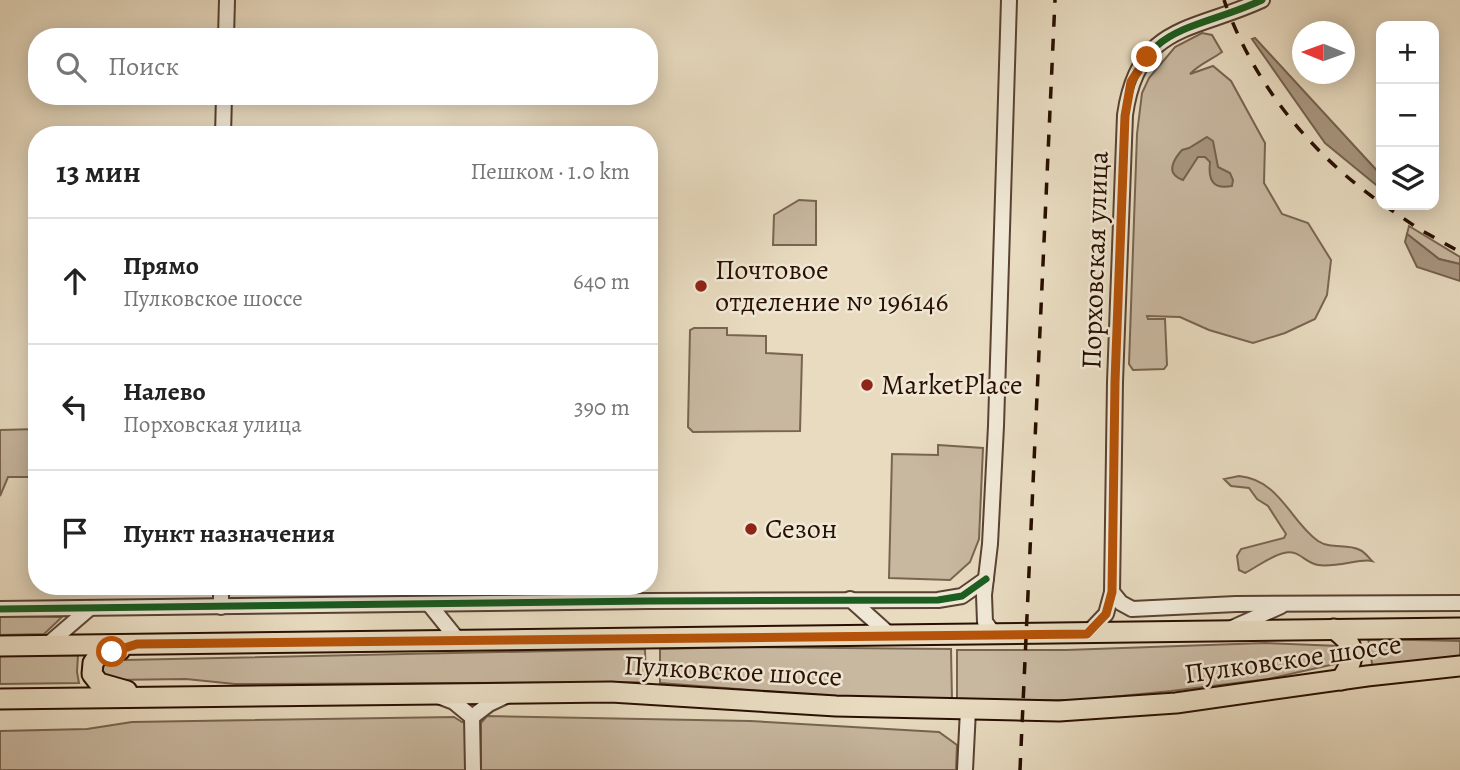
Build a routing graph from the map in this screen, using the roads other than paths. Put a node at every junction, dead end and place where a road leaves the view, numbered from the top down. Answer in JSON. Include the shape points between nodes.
{"nodes":[{"id":1,"x":227,"y":0,"type":"edge"},
{"id":2,"x":1009,"y":0,"type":"edge"},
{"id":3,"x":1262,"y":0,"type":"edge"},
{"id":4,"x":226,"y":28,"type":"edge"},
{"id":5,"x":224,"y":105,"type":"edge"},
{"id":6,"x":223,"y":126,"type":"edge"},
{"id":7,"x":986,"y":579,"type":"junction"},
{"id":8,"x":1112,"y":592,"type":"junction"},
{"id":9,"x":221,"y":595,"type":"edge"},
{"id":10,"x":850,"y":599,"type":"junction"},
{"id":11,"x":1460,"y":603,"type":"edge"},
{"id":12,"x":429,"y":604,"type":"junction"},
{"id":13,"x":1286,"y":604,"type":"junction"},
{"id":14,"x":221,"y":607,"type":"junction"},
{"id":15,"x":90,"y":608,"type":"junction"},
{"id":16,"x":0,"y":609,"type":"edge"},
{"id":17,"x":1460,"y":628,"type":"edge"},
{"id":18,"x":1335,"y":629,"type":"junction"},
{"id":19,"x":1226,"y":631,"type":"junction"},
{"id":20,"x":994,"y":634,"type":"junction"},
{"id":21,"x":1087,"y":634,"type":"junction"},
{"id":22,"x":890,"y":635,"type":"junction"},
{"id":23,"x":458,"y":640,"type":"junction"},
{"id":24,"x":137,"y":644,"type":"junction"},
{"id":25,"x":47,"y":645,"type":"junction"},
{"id":26,"x":0,"y":646,"type":"edge"},
{"id":27,"x":1460,"y":666,"type":"edge"},
{"id":28,"x":1341,"y":680,"type":"junction"},
{"id":29,"x":513,"y":693,"type":"junction"},
{"id":30,"x":433,"y":694,"type":"junction"},
{"id":31,"x":145,"y":697,"type":"junction"},
{"id":32,"x":0,"y":699,"type":"edge"},
{"id":33,"x":968,"y":710,"type":"junction"},
{"id":34,"x":472,"y":717,"type":"junction"},
{"id":35,"x":473,"y":770,"type":"edge"},
{"id":36,"x":965,"y":770,"type":"edge"}],
"edges":[{"from":1,"to":4,"type":"street"},
{"from":2,"to":7,"type":"street","via":[[996,426]]},
{"from":3,"to":8,"type":"street","name":"Порховская улица","via":[[1168,37],[1147,57],[1131,82],[1125,116],[1117,329]]},
{"from":5,"to":6,"type":"street"},
{"from":7,"to":10,"type":"street","via":[[950,598]]},
{"from":7,"to":20,"type":"street","via":[[984,614]]},
{"from":8,"to":13,"type":"street","via":[[1132,609]]},
{"from":8,"to":21,"type":"street","name":"Порховская улица","via":[[1106,614]]},
{"from":9,"to":14,"type":"street"},
{"from":10,"to":12,"type":"street"},
{"from":10,"to":22,"type":"street"},
{"from":11,"to":13,"type":"street"},
{"from":12,"to":14,"type":"street"},
{"from":12,"to":23,"type":"street"},
{"from":13,"to":19,"type":"street"},
{"from":14,"to":15,"type":"street"},
{"from":15,"to":16,"type":"street"},
{"from":15,"to":25,"type":"street"},
{"from":17,"to":18,"type":"main road","name":"Пулковское шоссе"},
{"from":18,"to":19,"type":"main road","name":"Пулковское шоссе"},
{"from":18,"to":28,"type":"main road","via":[[1353,653]]},
{"from":19,"to":21,"type":"main road","name":"Пулковское шоссе"},
{"from":20,"to":21,"type":"main road","name":"Пулковское шоссе"},
{"from":20,"to":22,"type":"main road","name":"Пулковское шоссе"},
{"from":22,"to":23,"type":"main road","name":"Пулковское шоссе"},
{"from":23,"to":24,"type":"main road","name":"Пулковское шоссе"},
{"from":24,"to":25,"type":"main road","name":"Пулковское шоссе"},
{"from":24,"to":31,"type":"main road","via":[[98,656],[92,674],[99,683]]},
{"from":25,"to":26,"type":"main road","name":"Пулковское шоссе"},
{"from":27,"to":28,"type":"main road","name":"Пулковское шоссе"},
{"from":28,"to":33,"type":"main road","name":"Пулковское шоссе","via":[[1134,707]]},
{"from":29,"to":30,"type":"main road","name":"Пулковское шоссе"},
{"from":29,"to":33,"type":"main road","name":"Пулковское шоссе","via":[[648,693]]},
{"from":29,"to":34,"type":"street"},
{"from":30,"to":31,"type":"main road","name":"Пулковское шоссе"},
{"from":30,"to":34,"type":"street","via":[[454,702]]},
{"from":31,"to":32,"type":"main road","name":"Пулковское шоссе"},
{"from":33,"to":36,"type":"street"},
{"from":34,"to":35,"type":"street"}]}
